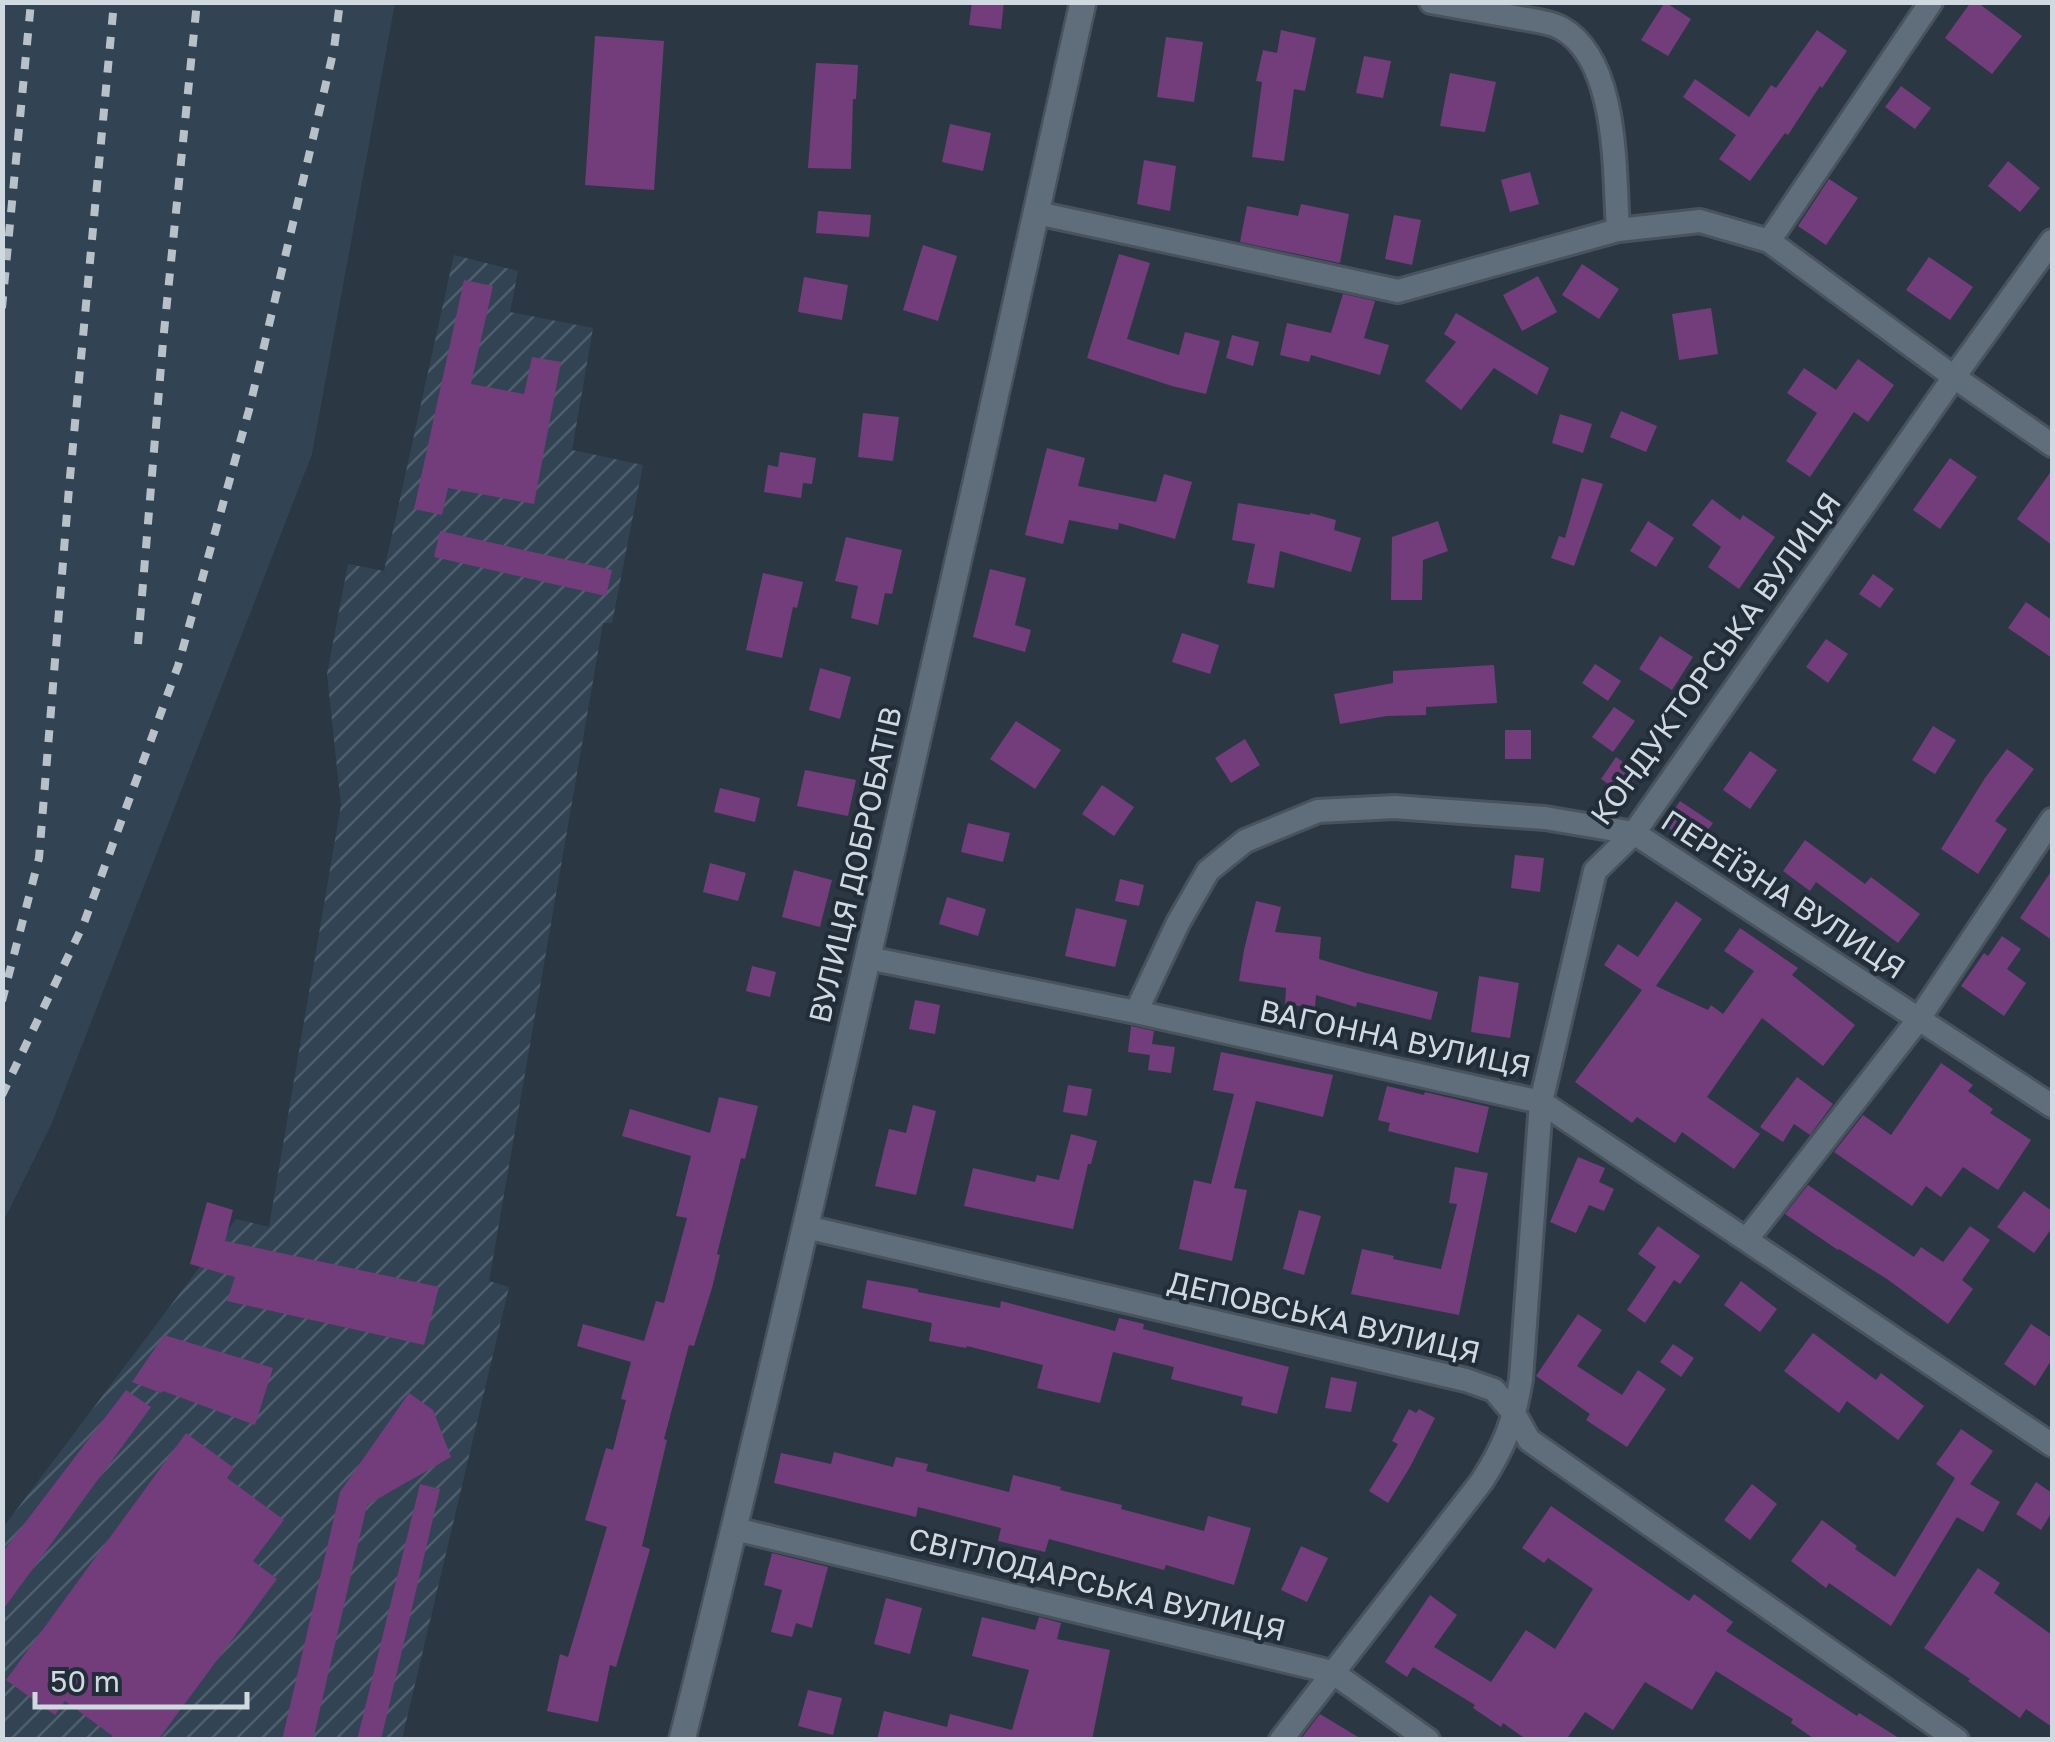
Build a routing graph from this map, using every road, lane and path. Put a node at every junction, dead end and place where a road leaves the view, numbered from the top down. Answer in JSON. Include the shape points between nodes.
{"nodes":[{"id":1,"x":1083,"y":2,"type":"edge"},
{"id":2,"x":1431,"y":2,"type":"edge"},
{"id":3,"x":1931,"y":2,"type":"edge"},
{"id":4,"x":1037,"y":212,"type":"junction"},
{"id":5,"x":1618,"y":230,"type":"junction"},
{"id":6,"x":1769,"y":241,"type":"junction"},
{"id":7,"x":2052,"y":242,"type":"edge"},
{"id":8,"x":1954,"y":377,"type":"junction"},
{"id":9,"x":2052,"y":445,"type":"edge"},
{"id":10,"x":2052,"y":820,"type":"edge"},
{"id":11,"x":1634,"y":833,"type":"junction"},
{"id":12,"x":868,"y":958,"type":"junction"},
{"id":13,"x":1136,"y":1012,"type":"junction"},
{"id":14,"x":1918,"y":1020,"type":"junction"},
{"id":15,"x":1541,"y":1102,"type":"junction"},
{"id":16,"x":2052,"y":1106,"type":"edge"},
{"id":17,"x":806,"y":1227,"type":"junction"},
{"id":18,"x":1747,"y":1239,"type":"junction"},
{"id":19,"x":1515,"y":1416,"type":"junction"},
{"id":20,"x":2052,"y":1445,"type":"edge"},
{"id":21,"x":735,"y":1529,"type":"junction"},
{"id":22,"x":1332,"y":1672,"type":"junction"},
{"id":23,"x":682,"y":1740,"type":"edge"},
{"id":24,"x":1281,"y":1740,"type":"edge"},
{"id":25,"x":1428,"y":1740,"type":"edge"},
{"id":26,"x":1957,"y":1740,"type":"edge"}],
"edges":[{"from":1,"to":4,"type":"street","name":"ВУЛИЦЯ ДОБРОБАТІВ"},
{"from":2,"to":5,"type":"street","via":[[1561,28],[1584,49],[1600,78],[1610,120]]},
{"from":3,"to":6,"type":"street"},
{"from":4,"to":5,"type":"street","via":[[1398,290]]},
{"from":4,"to":12,"type":"street","name":"ВУЛИЦЯ ДОБРОБАТІВ"},
{"from":5,"to":6,"type":"street","via":[[1700,222]]},
{"from":6,"to":8,"type":"street"},
{"from":7,"to":8,"type":"street","name":"КОНДУКТОРСЬКА ВУЛИЦЯ"},
{"from":8,"to":9,"type":"street"},
{"from":8,"to":11,"type":"street","name":"КОНДУКТОРСЬКА ВУЛИЦЯ"},
{"from":10,"to":14,"type":"street"},
{"from":11,"to":13,"type":"street","name":"ПЕРЕЇЗНА ВУЛИЦЯ","via":[[1546,818],[1394,807],[1318,811],[1245,842],[1208,871]]},
{"from":11,"to":14,"type":"street","name":"ПЕРЕЇЗНА ВУЛИЦЯ"},
{"from":11,"to":15,"type":"street","name":"КОНДУКТОРСЬКА ВУЛИЦЯ","via":[[1594,871]]},
{"from":12,"to":13,"type":"street","name":"ВАГОННА ВУЛИЦЯ"},
{"from":12,"to":17,"type":"street","name":"ВУЛИЦЯ ДОБРОБАТІВ"},
{"from":13,"to":15,"type":"street","name":"ВАГОННА ВУЛИЦЯ"},
{"from":14,"to":16,"type":"street","name":"ПЕРЕЇЗНА ВУЛИЦЯ"},
{"from":14,"to":18,"type":"street"},
{"from":15,"to":18,"type":"street","name":"ВАГОННА ВУЛИЦЯ"},
{"from":15,"to":19,"type":"street","name":"КОНДУКТОРСЬКА ВУЛИЦЯ"},
{"from":17,"to":19,"type":"street","name":"ДЕПОВСЬКА ВУЛИЦЯ","via":[[1466,1380],[1494,1390]]},
{"from":17,"to":21,"type":"street","name":"ВУЛИЦЯ ДОБРОБАТІВ"},
{"from":18,"to":20,"type":"street","name":"ВАГОННА ВУЛИЦЯ"},
{"from":19,"to":22,"type":"street","name":"КОНДУКТОРСЬКА ВУЛИЦЯ","via":[[1482,1481]]},
{"from":19,"to":26,"type":"street","name":"ДЕПОВСЬКА ВУЛИЦЯ","via":[[1530,1440],[1554,1459]]},
{"from":21,"to":22,"type":"street","name":"СВІТЛОДАРСЬКА ВУЛИЦЯ"},
{"from":21,"to":23,"type":"street","name":"ВУЛИЦЯ ДОБРОБАТІВ"},
{"from":22,"to":24,"type":"street","name":"КОНДУКТОРСЬКА ВУЛИЦЯ"},
{"from":22,"to":25,"type":"street","name":"СВІТЛОДАРСЬКА ВУЛИЦЯ"}]}
